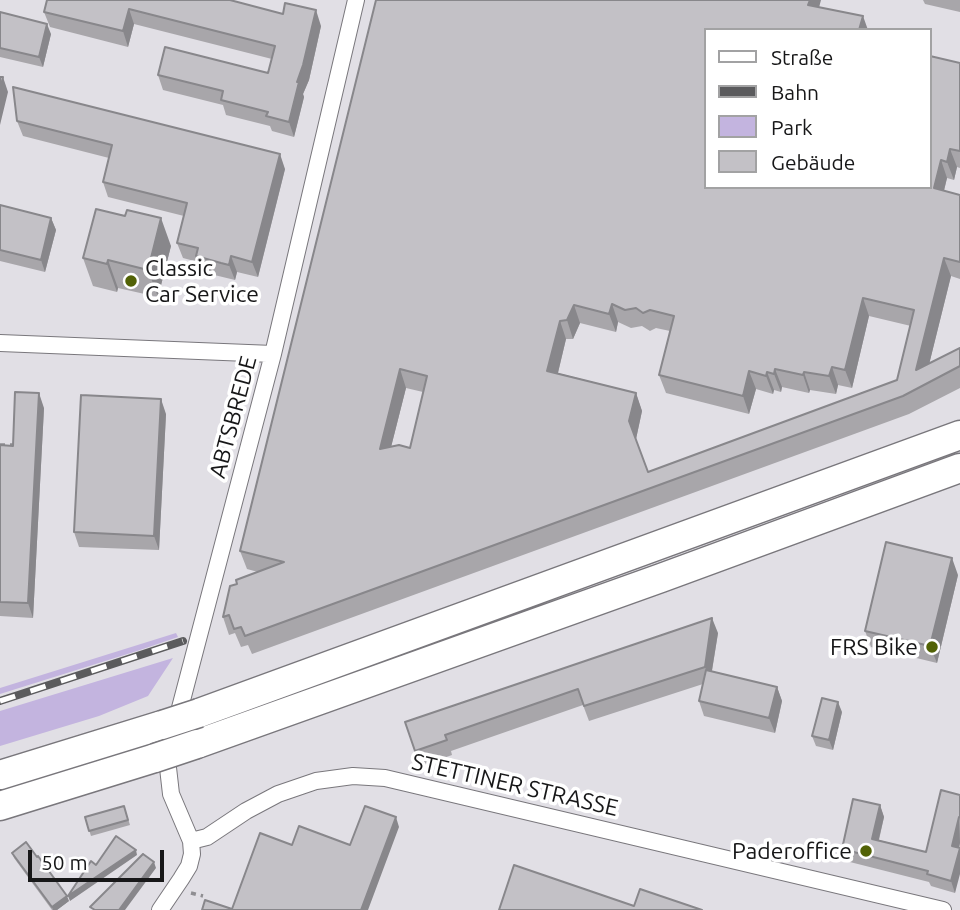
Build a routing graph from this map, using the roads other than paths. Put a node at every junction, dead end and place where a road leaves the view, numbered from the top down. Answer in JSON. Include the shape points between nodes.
{"nodes":[{"id":1,"x":356,"y":0,"type":"edge"},
{"id":2,"x":0,"y":343,"type":"edge"},
{"id":3,"x":273,"y":354,"type":"junction"},
{"id":4,"x":960,"y":435,"type":"edge"},
{"id":5,"x":960,"y":468,"type":"edge"},
{"id":6,"x":0,"y":775,"type":"edge"},
{"id":7,"x":0,"y":806,"type":"edge"},
{"id":8,"x":191,"y":841,"type":"junction"},
{"id":9,"x":915,"y":907,"type":"edge"},
{"id":10,"x":160,"y":910,"type":"edge"},
{"id":11,"x":943,"y":910,"type":"edge"}],
"edges":[{"from":1,"to":3,"type":"street","name":"ABTSBREDE"},
{"from":2,"to":3,"type":"street"},
{"from":3,"to":8,"type":"street","name":"ABTSBREDE","via":[[167,759],[171,794]]},
{"from":4,"to":6,"type":"highway","bridge":true,"via":[[199,712]]},
{"from":5,"to":7,"type":"highway","bridge":true,"via":[[197,744]]},
{"from":8,"to":9,"type":"street","name":"STETTINER STRASSE","via":[[207,837],[278,794],[316,781],[385,778]]},
{"from":8,"to":10,"type":"street","via":[[190,866]]},
{"from":9,"to":11,"type":"street","name":"STETTINER STRASSE"}]}
